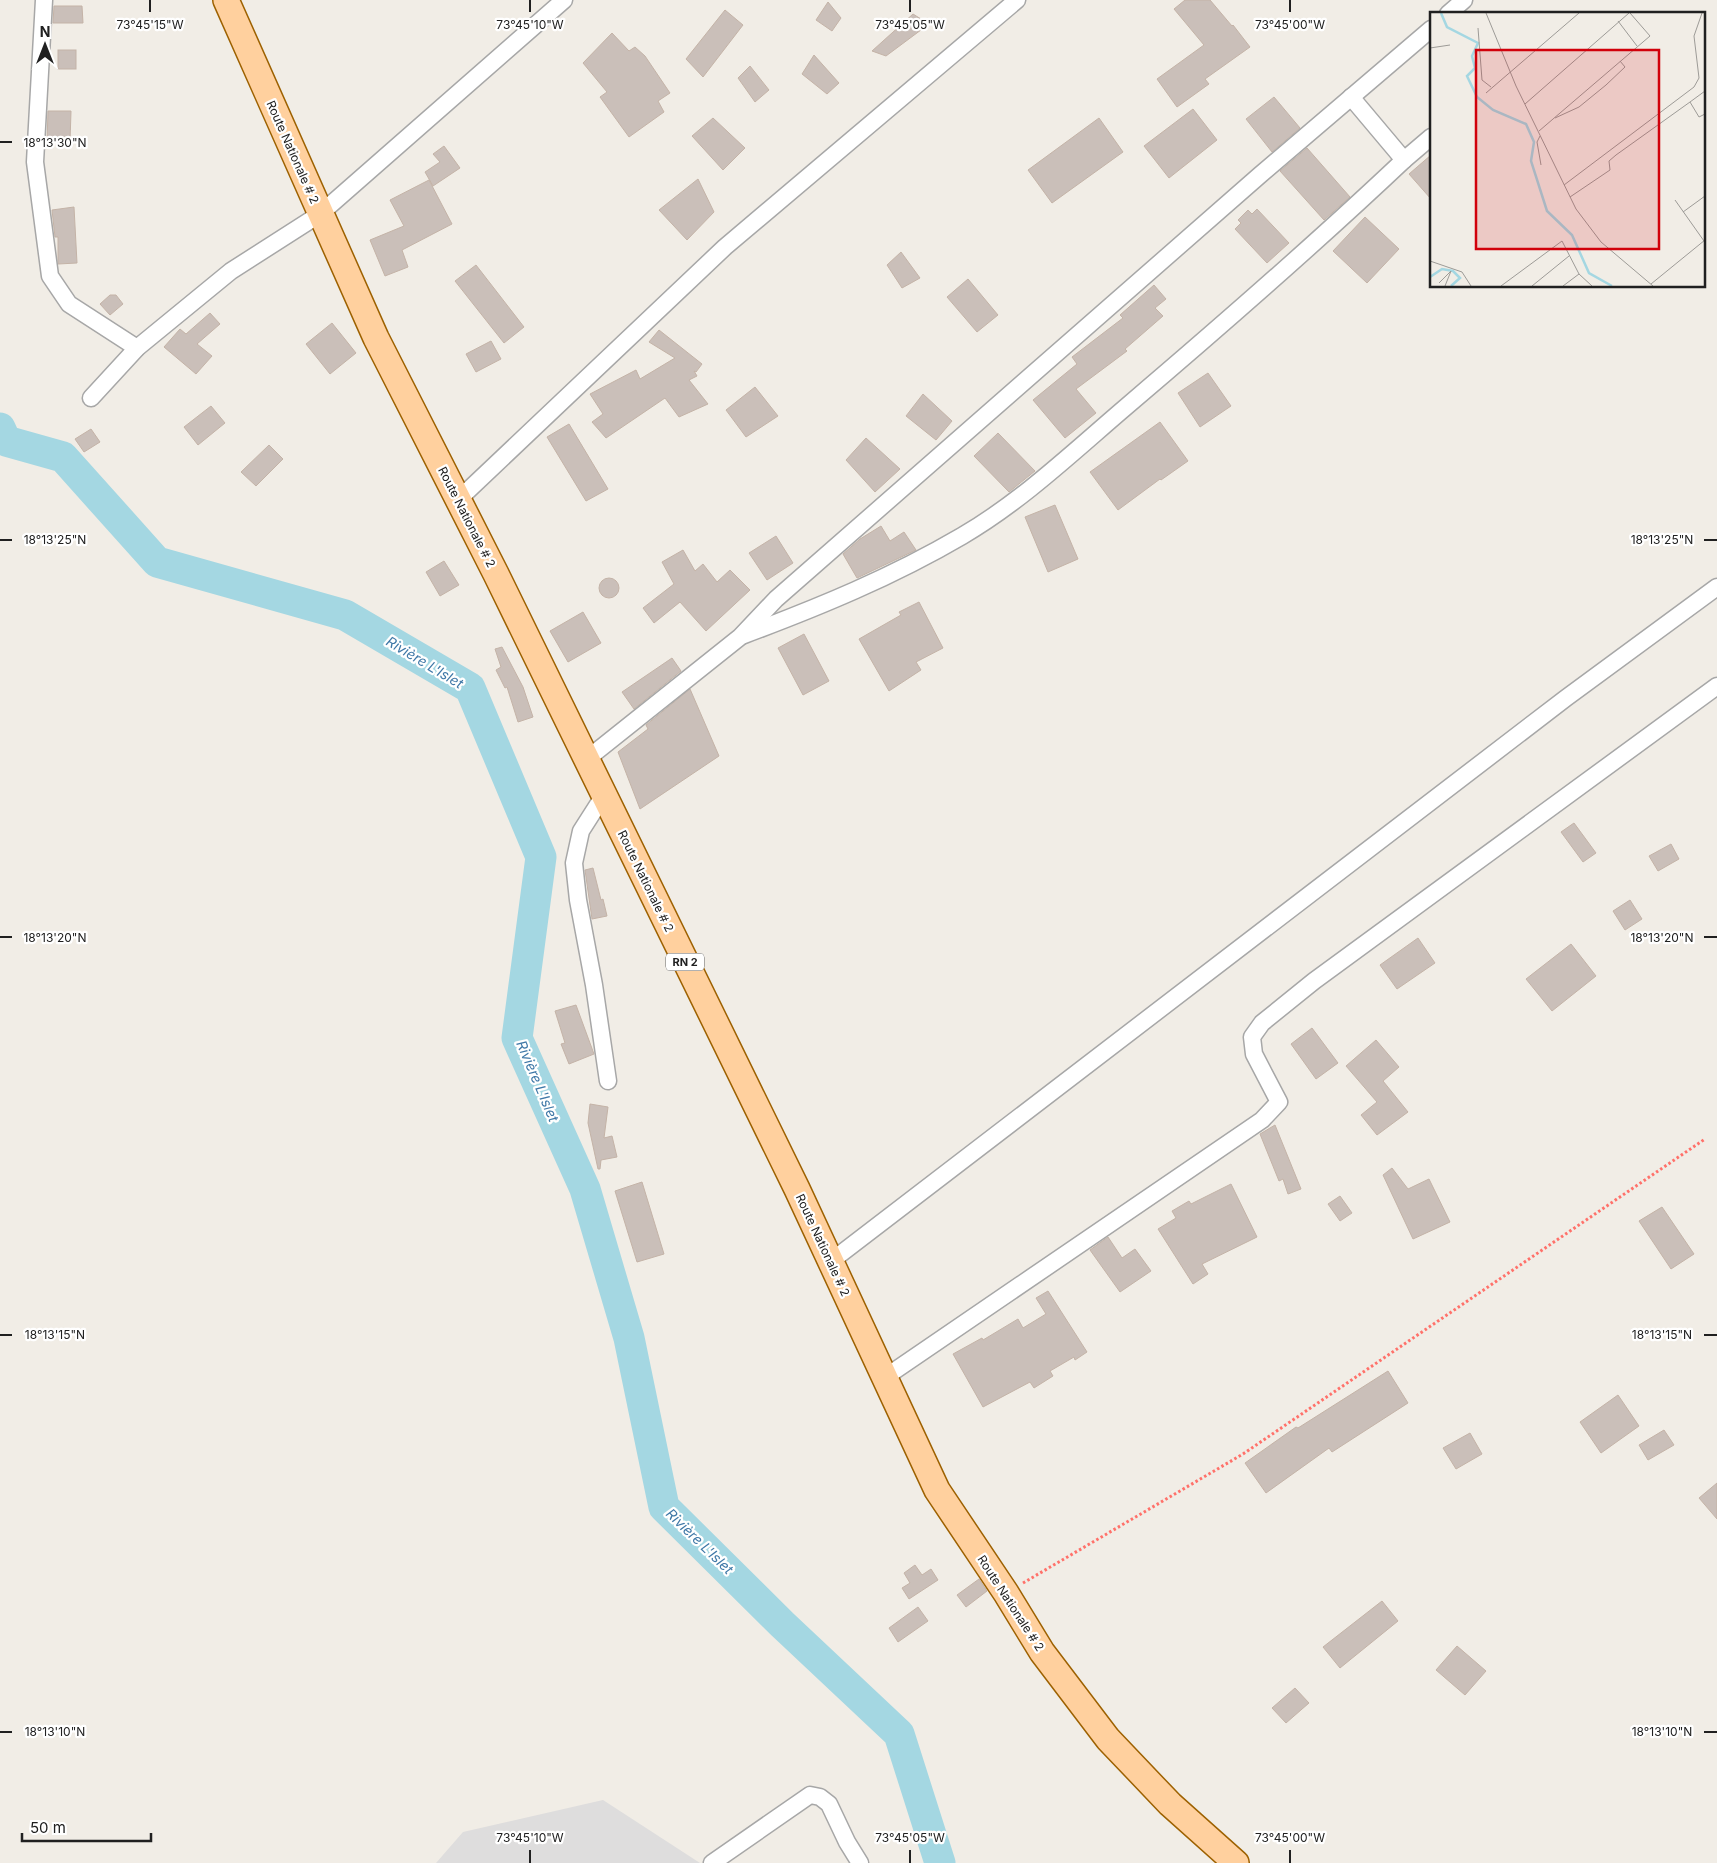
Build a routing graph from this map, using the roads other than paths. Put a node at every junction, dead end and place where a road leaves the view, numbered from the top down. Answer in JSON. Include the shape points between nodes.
{"nodes":[{"id":1,"x":44,"y":0,"type":"edge"},
{"id":2,"x":226,"y":0,"type":"edge"},
{"id":3,"x":564,"y":0,"type":"edge"},
{"id":4,"x":1017,"y":0,"type":"edge"},
{"id":5,"x":1464,"y":0,"type":"edge"},
{"id":6,"x":1450,"y":12,"type":"edge"},
{"id":7,"x":1430,"y":30,"type":"edge"},
{"id":8,"x":1351,"y":97,"type":"junction"},
{"id":9,"x":1430,"y":138,"type":"edge"},
{"id":10,"x":1404,"y":160,"type":"junction"},
{"id":11,"x":320,"y":214,"type":"junction"},
{"id":12,"x":137,"y":348,"type":"junction"},
{"id":13,"x":91,"y":398,"type":"dead end"},
{"id":14,"x":459,"y":499,"type":"junction"},
{"id":15,"x":1717,"y":587,"type":"edge"},
{"id":16,"x":740,"y":637,"type":"junction"},
{"id":17,"x":1717,"y":686,"type":"edge"},
{"id":18,"x":587,"y":759,"type":"junction"},
{"id":19,"x":604,"y":795,"type":"junction"},
{"id":20,"x":608,"y":1081,"type":"dead end"},
{"id":21,"x":830,"y":1262,"type":"junction"},
{"id":22,"x":884,"y":1378,"type":"junction"},
{"id":23,"x":712,"y":1863,"type":"edge"},
{"id":24,"x":860,"y":1863,"type":"edge"},
{"id":25,"x":1236,"y":1863,"type":"edge"}],
"edges":[{"from":1,"to":12,"type":"street","via":[[35,162],[50,276],[69,304]]},
{"from":2,"to":11,"type":"main road","name":"Route Nationale # 2","number":"RN 2"},
{"from":3,"to":11,"type":"street"},
{"from":4,"to":14,"type":"street","via":[[725,247]]},
{"from":5,"to":6,"type":"street"},
{"from":7,"to":8,"type":"street"},
{"from":8,"to":10,"type":"street"},
{"from":8,"to":16,"type":"street","via":[[776,599]]},
{"from":9,"to":10,"type":"street"},
{"from":10,"to":16,"type":"street","via":[[1221,326],[1016,500],[963,536],[905,567],[819,607]]},
{"from":11,"to":12,"type":"street","via":[[231,271]]},
{"from":11,"to":14,"type":"main road","name":"Route Nationale # 2","number":"RN 2","via":[[376,338]]},
{"from":12,"to":13,"type":"street"},
{"from":14,"to":18,"type":"main road","name":"Route Nationale # 2","number":"RN 2"},
{"from":15,"to":21,"type":"street","via":[[1566,698]]},
{"from":16,"to":18,"type":"street"},
{"from":17,"to":22,"type":"street","via":[[1314,981],[1262,1023],[1252,1037],[1254,1054],[1279,1102],[1262,1120]]},
{"from":18,"to":19,"type":"main road","name":"Route Nationale # 2","number":"RN 2"},
{"from":19,"to":20,"type":"street","via":[[581,831],[574,864]]},
{"from":19,"to":21,"type":"main road","name":"Route Nationale # 2","number":"RN 2","via":[[797,1188]]},
{"from":21,"to":22,"type":"main road","name":"Route Nationale # 2","number":"RN 2"},
{"from":22,"to":25,"type":"main road","name":"Route Nationale # 2","number":"RN 2","via":[[937,1490],[1042,1652],[1108,1739],[1170,1804]]},
{"from":23,"to":24,"type":"street","via":[[810,1795],[829,1804]]}]}
